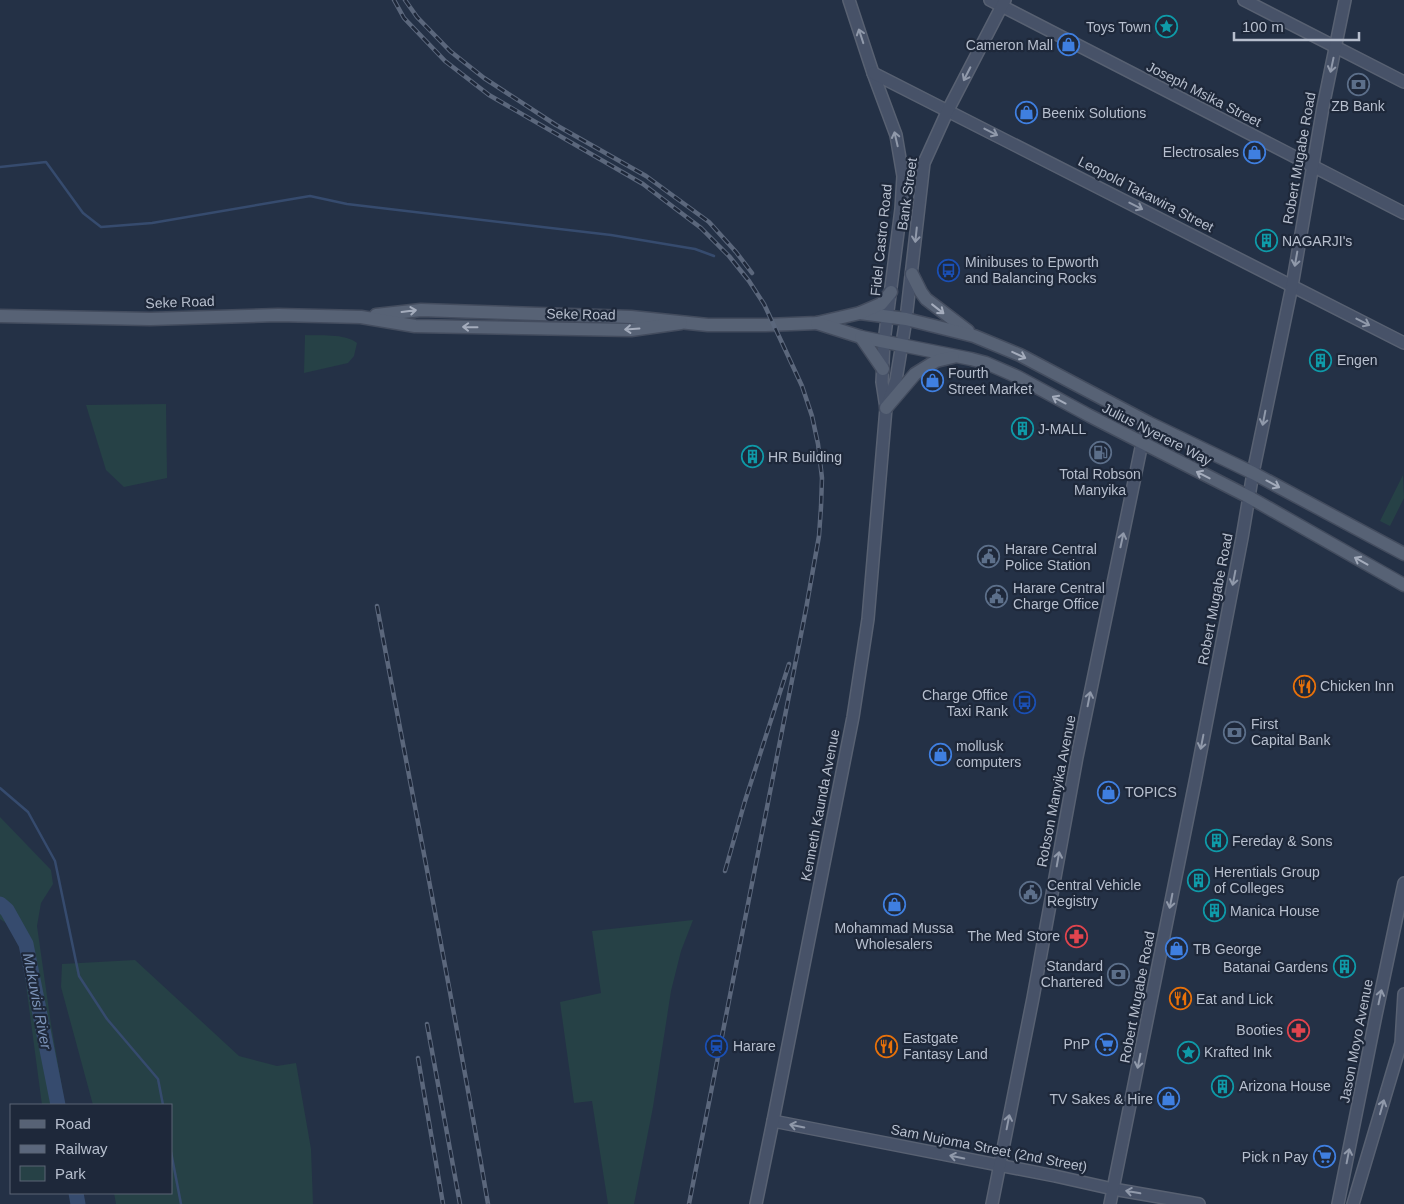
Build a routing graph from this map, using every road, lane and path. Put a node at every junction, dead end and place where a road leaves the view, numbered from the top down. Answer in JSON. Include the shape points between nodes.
{"nodes":[{"id":1,"x":849,"y":0,"type":"edge"},
{"id":2,"x":990,"y":0,"type":"edge"},
{"id":3,"x":1244,"y":0,"type":"edge"},
{"id":4,"x":1344,"y":0,"type":"edge"},
{"id":5,"x":1004,"y":3,"type":"edge"},
{"id":6,"x":1336,"y":46,"type":"junction"},
{"id":7,"x":873,"y":73,"type":"junction"},
{"id":8,"x":1404,"y":82,"type":"edge"},
{"id":9,"x":948,"y":110,"type":"junction"},
{"id":10,"x":1313,"y":167,"type":"junction"},
{"id":11,"x":1404,"y":213,"type":"edge"},
{"id":12,"x":912,"y":274,"type":"junction"},
{"id":13,"x":1292,"y":286,"type":"junction"},
{"id":14,"x":891,"y":292,"type":"junction"},
{"id":15,"x":860,"y":313,"type":"junction"},
{"id":16,"x":0,"y":316,"type":"edge"},
{"id":17,"x":888,"y":317,"type":"junction"},
{"id":18,"x":906,"y":319,"type":"junction"},
{"id":19,"x":817,"y":323,"type":"junction"},
{"id":20,"x":974,"y":336,"type":"junction"},
{"id":21,"x":861,"y":337,"type":"junction"},
{"id":22,"x":884,"y":342,"type":"junction"},
{"id":23,"x":1404,"y":343,"type":"edge"},
{"id":24,"x":901,"y":344,"type":"junction"},
{"id":25,"x":955,"y":356,"type":"junction"},
{"id":26,"x":883,"y":369,"type":"junction"},
{"id":27,"x":886,"y":408,"type":"junction"},
{"id":28,"x":1149,"y":423,"type":"junction"},
{"id":29,"x":1142,"y":443,"type":"junction"},
{"id":30,"x":1253,"y":473,"type":"junction"},
{"id":31,"x":1249,"y":498,"type":"junction"},
{"id":32,"x":1404,"y":554,"type":"edge"},
{"id":33,"x":1404,"y":585,"type":"edge"},
{"id":34,"x":1404,"y":883,"type":"edge"},
{"id":35,"x":1404,"y":994,"type":"edge"},
{"id":36,"x":773,"y":1121,"type":"junction"},
{"id":37,"x":1000,"y":1165,"type":"junction"},
{"id":38,"x":1113,"y":1189,"type":"junction"},
{"id":39,"x":756,"y":1204,"type":"edge"},
{"id":40,"x":992,"y":1204,"type":"edge"},
{"id":41,"x":1110,"y":1204,"type":"edge"},
{"id":42,"x":1198,"y":1204,"type":"edge"},
{"id":43,"x":1338,"y":1204,"type":"edge"},
{"id":44,"x":1353,"y":1204,"type":"edge"}],
"edges":[{"from":7,"to":1,"type":"main road","name":"Fidel Castro Road","one_way":true},
{"from":2,"to":5,"type":"main road","name":"Joseph Msika Street"},
{"from":3,"to":6,"type":"main road"},
{"from":4,"to":6,"type":"main road","name":"Robert Mugabe Road"},
{"from":5,"to":9,"type":"main road","name":"Bank Street","one_way":true},
{"from":5,"to":10,"type":"main road","name":"Joseph Msika Street"},
{"from":6,"to":8,"type":"main road"},
{"from":6,"to":10,"type":"main road","name":"Robert Mugabe Road","one_way":true},
{"from":7,"to":9,"type":"main road","name":"Leopold Takawira Street"},
{"from":14,"to":7,"type":"main road","name":"Fidel Castro Road","one_way":true,"via":[[903,176],[896,135]]},
{"from":9,"to":12,"type":"main road","name":"Bank Street","one_way":true,"via":[[924,163]]},
{"from":9,"to":13,"type":"main road","name":"Leopold Takawira Street","one_way":true},
{"from":10,"to":11,"type":"main road","name":"Joseph Msika Street"},
{"from":10,"to":13,"type":"main road","name":"Robert Mugabe Road","one_way":true},
{"from":12,"to":18,"type":"main road","name":"Bank Street"},
{"from":12,"to":20,"type":"main road","one_way":true,"via":[[926,299]]},
{"from":13,"to":23,"type":"main road","name":"Leopold Takawira Street","one_way":true},
{"from":13,"to":30,"type":"main road","name":"Robert Mugabe Road","one_way":true},
{"from":14,"to":15,"type":"main road","via":[[881,304]]},
{"from":14,"to":17,"type":"main road","name":"Fidel Castro Road"},
{"from":15,"to":17,"type":"main road","name":"Julius Nyerere Way"},
{"from":15,"to":19,"type":"main road"},
{"from":16,"to":19,"type":"main road","name":"Seke Road","via":[[278,315],[361,317],[435,327],[631,330],[681,323]]},
{"from":17,"to":18,"type":"main road","name":"Julius Nyerere Way"},
{"from":17,"to":22,"type":"main road","name":"Fidel Castro Road"},
{"from":18,"to":20,"type":"main road","name":"Julius Nyerere Way"},
{"from":18,"to":24,"type":"main road","name":"Bank Street"},
{"from":19,"to":21,"type":"main road","name":"Julius Nyerere Way"},
{"from":20,"to":28,"type":"main road","name":"Julius Nyerere Way","one_way":true,"via":[[1020,354]]},
{"from":21,"to":22,"type":"main road","name":"Julius Nyerere Way"},
{"from":21,"to":26,"type":"main road"},
{"from":22,"to":24,"type":"main road","name":"Julius Nyerere Way"},
{"from":22,"to":26,"type":"main road","name":"Fidel Castro Road"},
{"from":24,"to":25,"type":"main road","name":"Julius Nyerere Way"},
{"from":24,"to":27,"type":"main road","name":"Bank Street","via":[[896,380]]},
{"from":25,"to":27,"type":"main road","via":[[936,361],[915,374]]},
{"from":29,"to":25,"type":"main road","name":"Julius Nyerere Way","one_way":true,"via":[[1018,377],[986,363]]},
{"from":26,"to":27,"type":"main road","name":"Fidel Castro Road","via":[[882,391]]},
{"from":27,"to":36,"type":"main road","name":"Kenneth Kaunda Avenue","via":[[868,619],[853,717]]},
{"from":28,"to":29,"type":"main road","name":"Robson Manyika Avenue"},
{"from":28,"to":30,"type":"main road","name":"Julius Nyerere Way"},
{"from":31,"to":29,"type":"main road","name":"Julius Nyerere Way","one_way":true},
{"from":37,"to":29,"type":"main road","name":"Robson Manyika Avenue","one_way":true,"via":[[1078,749]]},
{"from":30,"to":31,"type":"main road","name":"Robert Mugabe Road"},
{"from":30,"to":32,"type":"main road","name":"Julius Nyerere Way","one_way":true},
{"from":33,"to":31,"type":"main road","name":"Julius Nyerere Way","one_way":true},
{"from":31,"to":38,"type":"main road","name":"Robert Mugabe Road","one_way":true},
{"from":43,"to":34,"type":"main road","name":"Jason Moyo Avenue","one_way":true},
{"from":44,"to":35,"type":"main road","one_way":true,"via":[[1401,1043]]},
{"from":37,"to":36,"type":"main road","name":"Sam Nujoma Street (2nd Street)","one_way":true},
{"from":36,"to":39,"type":"main road","name":"Kenneth Kaunda Avenue"},
{"from":37,"to":38,"type":"main road","name":"Sam Nujoma Street (2nd Street)"},
{"from":37,"to":40,"type":"main road","name":"Robson Manyika Avenue"},
{"from":38,"to":41,"type":"main road","name":"Robert Mugabe Road"},
{"from":42,"to":38,"type":"main road","name":"Sam Nujoma Street (2nd Street)","one_way":true}]}
